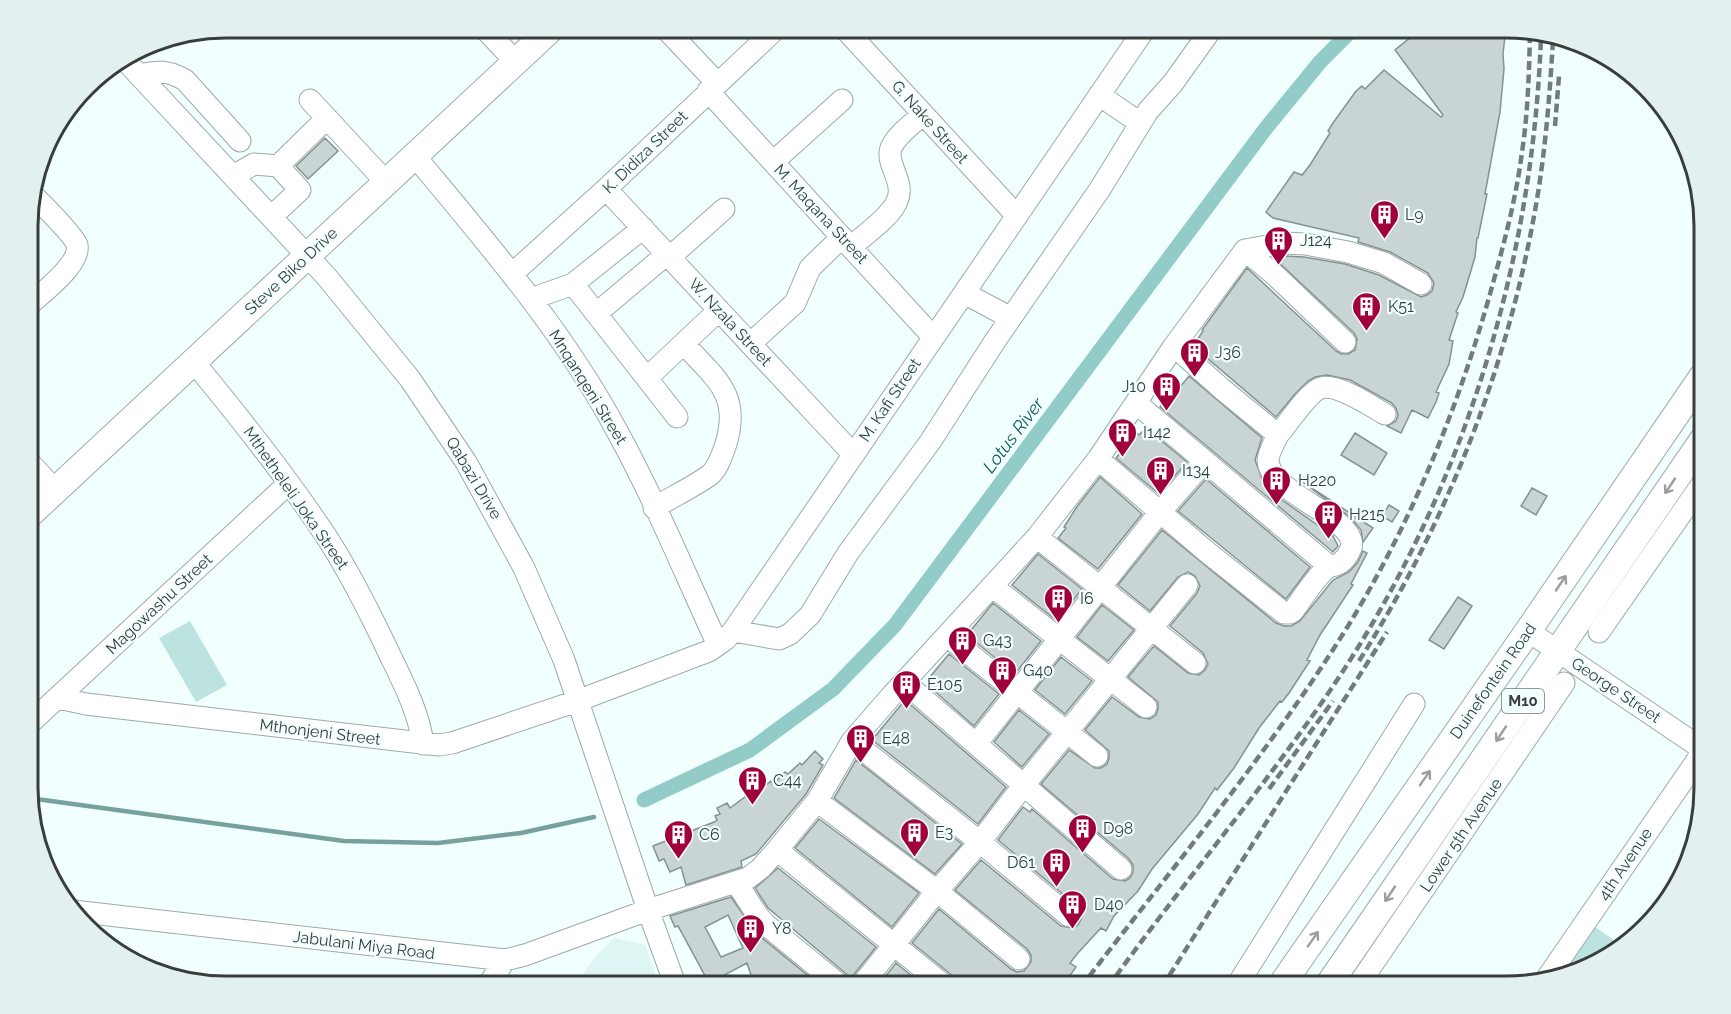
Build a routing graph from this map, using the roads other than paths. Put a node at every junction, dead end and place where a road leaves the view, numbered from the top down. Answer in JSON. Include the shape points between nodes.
{"nodes":[{"id":1,"x":492,"y":37,"type":"edge"},
{"id":2,"x":542,"y":37,"type":"edge"},
{"id":3,"x":672,"y":37,"type":"edge"},
{"id":4,"x":766,"y":37,"type":"edge"},
{"id":5,"x":852,"y":37,"type":"edge"},
{"id":6,"x":1139,"y":37,"type":"edge"},
{"id":7,"x":1206,"y":37,"type":"edge"},
{"id":8,"x":516,"y":62,"type":"junction"},
{"id":9,"x":129,"y":64,"type":"edge"},
{"id":10,"x":139,"y":75,"type":"junction"},
{"id":11,"x":713,"y":87,"type":"junction"},
{"id":12,"x":1099,"y":95,"type":"junction"},
{"id":13,"x":310,"y":100,"type":"dead end"},
{"id":14,"x":842,"y":100,"type":"dead end"},
{"id":15,"x":923,"y":114,"type":"junction"},
{"id":16,"x":322,"y":123,"type":"junction"},
{"id":17,"x":1140,"y":123,"type":"junction"},
{"id":18,"x":240,"y":141,"type":"dead end"},
{"id":19,"x":414,"y":155,"type":"junction"},
{"id":20,"x":773,"y":162,"type":"junction"},
{"id":21,"x":278,"y":166,"type":"junction"},
{"id":22,"x":233,"y":176,"type":"junction"},
{"id":23,"x":386,"y":182,"type":"junction"},
{"id":24,"x":606,"y":189,"type":"junction"},
{"id":25,"x":39,"y":202,"type":"edge"},
{"id":26,"x":724,"y":209,"type":"dead end"},
{"id":27,"x":1017,"y":216,"type":"junction"},
{"id":28,"x":271,"y":217,"type":"junction"},
{"id":29,"x":643,"y":228,"type":"junction"},
{"id":30,"x":847,"y":242,"type":"junction"},
{"id":31,"x":1245,"y":250,"type":"junction"},
{"id":32,"x":306,"y":255,"type":"junction"},
{"id":33,"x":668,"y":255,"type":"junction"},
{"id":34,"x":512,"y":274,"type":"junction"},
{"id":35,"x":573,"y":284,"type":"junction"},
{"id":36,"x":1421,"y":284,"type":"dead end"},
{"id":37,"x":963,"y":293,"type":"junction"},
{"id":38,"x":37,"y":297,"type":"edge"},
{"id":39,"x":531,"y":299,"type":"junction"},
{"id":40,"x":719,"y":310,"type":"junction"},
{"id":41,"x":597,"y":313,"type":"junction"},
{"id":42,"x":1011,"y":318,"type":"junction"},
{"id":43,"x":933,"y":337,"type":"junction"},
{"id":44,"x":1345,"y":342,"type":"dead end"},
{"id":45,"x":684,"y":344,"type":"junction"},
{"id":46,"x":750,"y":344,"type":"junction"},
{"id":47,"x":1174,"y":346,"type":"junction"},
{"id":48,"x":194,"y":362,"type":"junction"},
{"id":49,"x":648,"y":377,"type":"junction"},
{"id":50,"x":1693,"y":390,"type":"edge"},
{"id":51,"x":1136,"y":403,"type":"junction"},
{"id":52,"x":1385,"y":414,"type":"dead end"},
{"id":53,"x":677,"y":417,"type":"dead end"},
{"id":54,"x":1278,"y":435,"type":"junction"},
{"id":55,"x":853,"y":454,"type":"junction"},
{"id":56,"x":1693,"y":454,"type":"edge"},
{"id":57,"x":1098,"y":459,"type":"junction"},
{"id":58,"x":1204,"y":462,"type":"junction"},
{"id":59,"x":37,"y":470,"type":"edge"},
{"id":60,"x":289,"y":483,"type":"junction"},
{"id":61,"x":56,"y":490,"type":"junction"},
{"id":62,"x":1693,"y":497,"type":"edge"},
{"id":63,"x":37,"y":508,"type":"edge"},
{"id":64,"x":654,"y":508,"type":"junction"},
{"id":65,"x":1160,"y":512,"type":"junction"},
{"id":66,"x":1037,"y":537,"type":"junction"},
{"id":67,"x":1329,"y":566,"type":"junction"},
{"id":68,"x":1187,"y":585,"type":"dead end"},
{"id":69,"x":992,"y":586,"type":"junction"},
{"id":70,"x":1100,"y":588,"type":"junction"},
{"id":71,"x":1150,"y":627,"type":"junction"},
{"id":72,"x":1528,"y":631,"type":"junction"},
{"id":73,"x":1599,"y":632,"type":"dead end"},
{"id":74,"x":946,"y":636,"type":"junction"},
{"id":75,"x":726,"y":638,"type":"junction"},
{"id":76,"x":1060,"y":640,"type":"junction"},
{"id":77,"x":1558,"y":651,"type":"junction"},
{"id":78,"x":1195,"y":663,"type":"dead end"},
{"id":79,"x":1110,"y":680,"type":"junction"},
{"id":80,"x":904,"y":682,"type":"junction"},
{"id":81,"x":1564,"y":683,"type":"dead end"},
{"id":82,"x":1017,"y":692,"type":"junction"},
{"id":83,"x":58,"y":698,"type":"junction"},
{"id":84,"x":577,"y":701,"type":"junction"},
{"id":85,"x":1414,"y":705,"type":"dead end"},
{"id":86,"x":1146,"y":708,"type":"dead end"},
{"id":87,"x":37,"y":717,"type":"edge"},
{"id":88,"x":1068,"y":732,"type":"junction"},
{"id":89,"x":852,"y":741,"type":"junction"},
{"id":90,"x":1693,"y":743,"type":"edge"},
{"id":91,"x":423,"y":744,"type":"junction"},
{"id":92,"x":976,"y":744,"type":"junction"},
{"id":93,"x":1097,"y":756,"type":"dead end"},
{"id":94,"x":1693,"y":766,"type":"edge"},
{"id":95,"x":1023,"y":786,"type":"junction"},
{"id":96,"x":817,"y":801,"type":"junction"},
{"id":97,"x":980,"y":842,"type":"junction"},
{"id":98,"x":777,"y":850,"type":"junction"},
{"id":99,"x":1121,"y":869,"type":"dead end"},
{"id":100,"x":736,"y":882,"type":"junction"},
{"id":101,"x":938,"y":891,"type":"junction"},
{"id":102,"x":648,"y":910,"type":"junction"},
{"id":103,"x":84,"y":913,"type":"edge"},
{"id":104,"x":1069,"y":916,"type":"dead end"},
{"id":105,"x":894,"y":945,"type":"junction"},
{"id":106,"x":1019,"y":959,"type":"dead end"},
{"id":107,"x":505,"y":960,"type":"junction"},
{"id":108,"x":1552,"y":970,"type":"edge"},
{"id":109,"x":494,"y":976,"type":"edge"},
{"id":110,"x":672,"y":976,"type":"edge"},
{"id":111,"x":829,"y":976,"type":"edge"},
{"id":112,"x":869,"y":976,"type":"edge"},
{"id":113,"x":932,"y":976,"type":"edge"},
{"id":114,"x":1243,"y":976,"type":"edge"},
{"id":115,"x":1288,"y":976,"type":"edge"},
{"id":116,"x":1335,"y":976,"type":"edge"},
{"id":117,"x":1364,"y":976,"type":"edge"}],
"edges":[{"from":1,"to":8,"type":"street"},
{"from":2,"to":8,"type":"main road","name":"Steve Biko Drive"},
{"from":3,"to":11,"type":"street","name":"M. Maqana Street"},
{"from":4,"to":11,"type":"street","name":"K. Didiza Street"},
{"from":5,"to":15,"type":"street","name":"G. Nake Street"},
{"from":6,"to":12,"type":"street","name":"M. Kafi Street"},
{"from":7,"to":17,"type":"street"},
{"from":8,"to":19,"type":"main road","name":"Steve Biko Drive"},
{"from":9,"to":10,"type":"street","name":"Qabazi Drive"},
{"from":10,"to":18,"type":"street","via":[[161,71],[185,80]]},
{"from":10,"to":22,"type":"street","name":"Qabazi Drive"},
{"from":11,"to":20,"type":"street","name":"M. Maqana Street"},
{"from":11,"to":24,"type":"street","name":"K. Didiza Street"},
{"from":12,"to":17,"type":"street"},
{"from":12,"to":27,"type":"street","name":"M. Kafi Street"},
{"from":13,"to":16,"type":"street"},
{"from":14,"to":20,"type":"street"},
{"from":15,"to":27,"type":"street","name":"G. Nake Street"},
{"from":15,"to":30,"type":"street","via":[[891,149],[899,184],[897,202],[890,212]]},
{"from":16,"to":21,"type":"street"},
{"from":16,"to":23,"type":"street","via":[[351,144]]},
{"from":17,"to":42,"type":"street","via":[[1100,189]]},
{"from":19,"to":23,"type":"main road","name":"Steve Biko Drive"},
{"from":19,"to":34,"type":"street","name":"Mnqanqeni Street"},
{"from":20,"to":30,"type":"street","name":"M. Maqana Street"},
{"from":21,"to":22,"type":"street","via":[[255,164]]},
{"from":21,"to":28,"type":"street","via":[[300,190]]},
{"from":22,"to":28,"type":"street","name":"Qabazi Drive"},
{"from":23,"to":32,"type":"main road","name":"Steve Biko Drive"},
{"from":24,"to":29,"type":"street","name":"W. Nzala Street"},
{"from":24,"to":34,"type":"street","name":"K. Didiza Street"},
{"from":25,"to":38,"type":"street","via":[[74,240],[77,251],[72,264]]},
{"from":26,"to":33,"type":"street"},
{"from":27,"to":37,"type":"street","name":"M. Kafi Street"},
{"from":28,"to":32,"type":"street","name":"Qabazi Drive"},
{"from":29,"to":33,"type":"street","name":"W. Nzala Street"},
{"from":29,"to":35,"type":"street"},
{"from":30,"to":43,"type":"street","name":"M. Maqana Street"},
{"from":30,"to":46,"type":"street","via":[[810,268],[795,303]]},
{"from":31,"to":36,"type":"street","via":[[1284,243],[1348,252],[1384,262]]},
{"from":31,"to":44,"type":"street"},
{"from":31,"to":47,"type":"street","name":"Jabulani Miya Road"},
{"from":32,"to":48,"type":"main road","name":"Steve Biko Drive"},
{"from":32,"to":84,"type":"street","name":"Qabazi Drive","via":[[403,370],[466,462],[524,568],[564,660]]},
{"from":33,"to":40,"type":"street","name":"W. Nzala Street"},
{"from":33,"to":41,"type":"street"},
{"from":34,"to":39,"type":"street","name":"Mnqanqeni Street"},
{"from":35,"to":39,"type":"street"},
{"from":35,"to":41,"type":"street"},
{"from":37,"to":42,"type":"street"},
{"from":37,"to":43,"type":"street","name":"M. Kafi Street"},
{"from":39,"to":64,"type":"street","name":"Mnqanqeni Street","via":[[616,430]]},
{"from":40,"to":45,"type":"street"},
{"from":40,"to":46,"type":"street","name":"W. Nzala Street"},
{"from":41,"to":49,"type":"street"},
{"from":42,"to":75,"type":"street","via":[[930,442],[872,518],[810,615],[779,639]]},
{"from":43,"to":55,"type":"street","name":"M. Kafi Street"},
{"from":45,"to":49,"type":"street"},
{"from":45,"to":64,"type":"street","via":[[722,386],[729,400],[726,441],[711,474]]},
{"from":46,"to":55,"type":"street","name":"W. Nzala Street"},
{"from":47,"to":51,"type":"street","name":"Jabulani Miya Road"},
{"from":47,"to":54,"type":"street"},
{"from":48,"to":60,"type":"street","name":"Mthetheleli Joka Street"},
{"from":48,"to":61,"type":"main road","name":"Steve Biko Drive"},
{"from":49,"to":53,"type":"street"},
{"from":72,"to":50,"type":"main road","name":"Duinefontein Road","number":"M10","one_way":true},
{"from":51,"to":57,"type":"street","name":"Jabulani Miya Road"},
{"from":51,"to":58,"type":"street"},
{"from":52,"to":54,"type":"street","via":[[1337,389],[1321,388]]},
{"from":54,"to":67,"type":"street","via":[[1268,462],[1273,474],[1349,536],[1351,549],[1346,558]]},
{"from":55,"to":75,"type":"street","name":"M. Kafi Street"},
{"from":56,"to":77,"type":"main road","number":"M10","one_way":true},
{"from":57,"to":65,"type":"street"},
{"from":57,"to":66,"type":"street","name":"Jabulani Miya Road"},
{"from":58,"to":65,"type":"street"},
{"from":58,"to":67,"type":"street"},
{"from":59,"to":61,"type":"street"},
{"from":60,"to":83,"type":"street","name":"Magowashu Street"},
{"from":60,"to":91,"type":"street","name":"Mthetheleli Joka Street","via":[[329,540],[368,608],[414,711]]},
{"from":61,"to":63,"type":"main road","name":"Steve Biko Drive"},
{"from":62,"to":73,"type":"street"},
{"from":64,"to":75,"type":"street","name":"Mnqanqeni Street"},
{"from":65,"to":67,"type":"street","via":[[1284,613],[1293,611]]},
{"from":65,"to":70,"type":"street"},
{"from":66,"to":69,"type":"street","name":"Jabulani Miya Road"},
{"from":66,"to":70,"type":"street"},
{"from":68,"to":71,"type":"street"},
{"from":69,"to":74,"type":"street","name":"Jabulani Miya Road"},
{"from":69,"to":76,"type":"street"},
{"from":70,"to":71,"type":"street"},
{"from":70,"to":76,"type":"street"},
{"from":71,"to":78,"type":"street"},
{"from":71,"to":79,"type":"street"},
{"from":72,"to":77,"type":"street","name":"George Street"},
{"from":115,"to":72,"type":"main road","name":"Duinefontein Road","number":"M10","one_way":true},
{"from":74,"to":80,"type":"street","name":"Jabulani Miya Road"},
{"from":74,"to":82,"type":"street"},
{"from":75,"to":84,"type":"street","name":"M. Kafi Street","via":[[701,655]]},
{"from":76,"to":79,"type":"street"},
{"from":76,"to":82,"type":"street"},
{"from":77,"to":90,"type":"street","name":"George Street"},
{"from":77,"to":116,"type":"main road","number":"M10","one_way":true},
{"from":79,"to":86,"type":"street"},
{"from":79,"to":88,"type":"street"},
{"from":80,"to":89,"type":"street","name":"Jabulani Miya Road"},
{"from":80,"to":92,"type":"street"},
{"from":81,"to":117,"type":"street","name":"Lower 5th Avenue"},
{"from":82,"to":88,"type":"street"},
{"from":82,"to":92,"type":"street"},
{"from":83,"to":87,"type":"street","name":"Magowashu Street"},
{"from":83,"to":91,"type":"street","name":"Mthonjeni Street"},
{"from":84,"to":91,"type":"street","name":"Mthonjeni Street","via":[[452,743]]},
{"from":84,"to":102,"type":"street","name":"Qabazi Drive"},
{"from":85,"to":114,"type":"street"},
{"from":88,"to":93,"type":"street"},
{"from":88,"to":95,"type":"street"},
{"from":89,"to":96,"type":"street","name":"Jabulani Miya Road"},
{"from":89,"to":97,"type":"street"},
{"from":92,"to":95,"type":"street"},
{"from":94,"to":108,"type":"street","name":"4th Avenue"},
{"from":95,"to":97,"type":"street"},
{"from":95,"to":99,"type":"street"},
{"from":96,"to":98,"type":"street","name":"Jabulani Miya Road"},
{"from":96,"to":101,"type":"street"},
{"from":97,"to":101,"type":"street"},
{"from":97,"to":104,"type":"street"},
{"from":98,"to":100,"type":"street","name":"Jabulani Miya Road","via":[[754,874]]},
{"from":98,"to":105,"type":"street"},
{"from":100,"to":102,"type":"street","name":"Jabulani Miya Road"},
{"from":100,"to":111,"type":"street","via":[[765,924]]},
{"from":101,"to":105,"type":"street"},
{"from":101,"to":106,"type":"street"},
{"from":102,"to":107,"type":"street","name":"Jabulani Miya Road"},
{"from":102,"to":110,"type":"street","name":"Qabazi Drive"},
{"from":103,"to":107,"type":"street","name":"Jabulani Miya Road"},
{"from":105,"to":112,"type":"street"},
{"from":105,"to":113,"type":"street"},
{"from":107,"to":109,"type":"street"}]}
